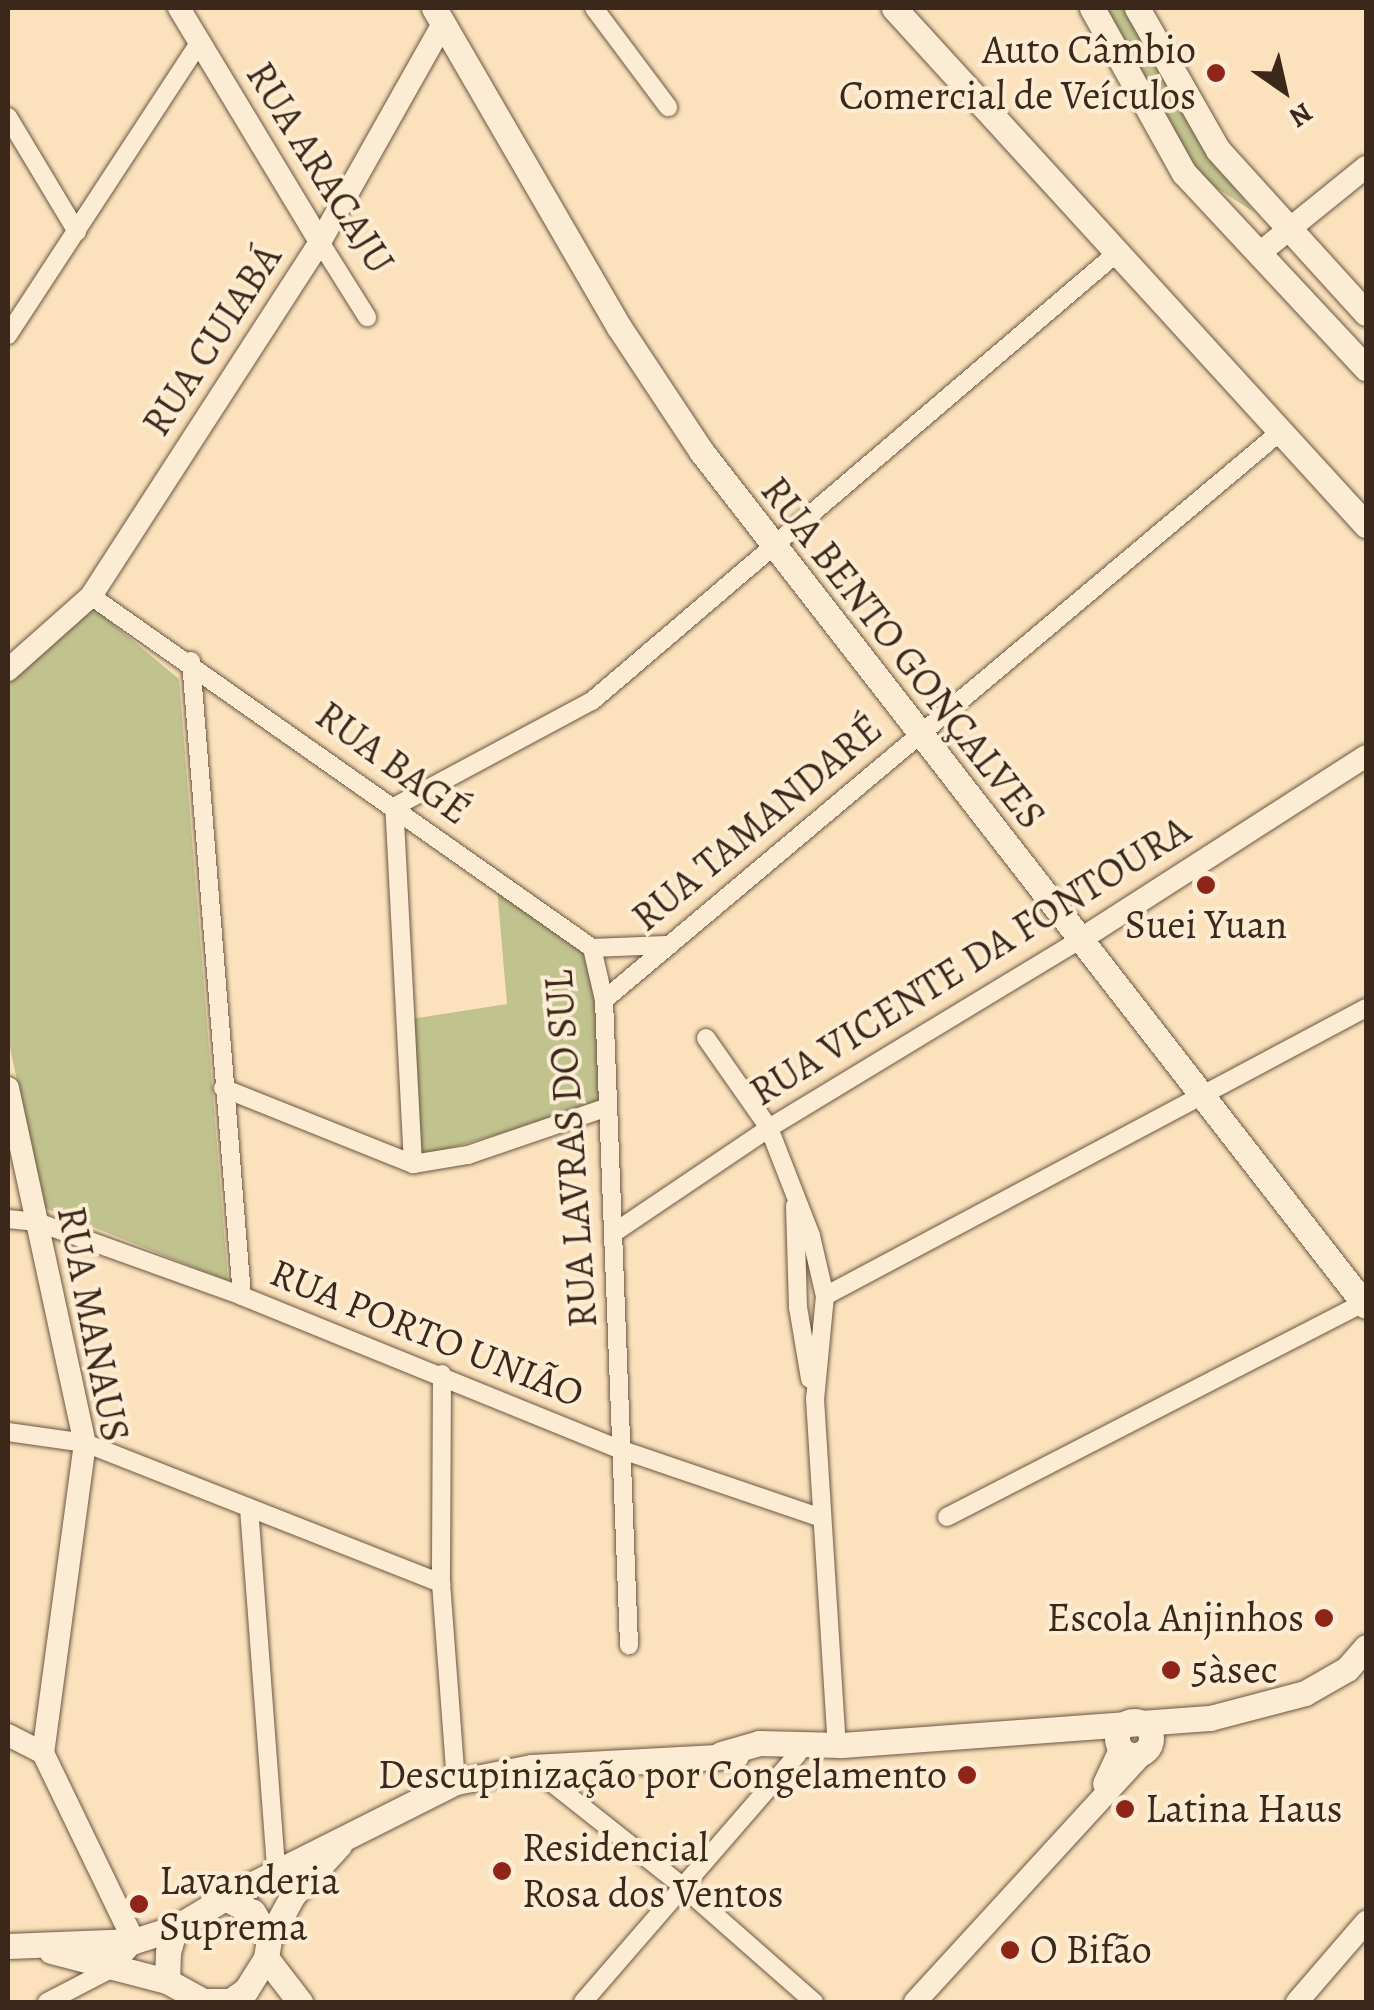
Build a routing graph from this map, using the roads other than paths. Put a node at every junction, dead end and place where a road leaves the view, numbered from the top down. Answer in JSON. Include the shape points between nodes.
{"nodes":[{"id":1,"x":179,"y":8,"type":"edge"},
{"id":2,"x":594,"y":8,"type":"edge"},
{"id":3,"x":894,"y":8,"type":"edge"},
{"id":4,"x":1092,"y":8,"type":"edge"},
{"id":5,"x":1137,"y":8,"type":"edge"},
{"id":6,"x":438,"y":16,"type":"edge"},
{"id":7,"x":198,"y":43,"type":"junction"},
{"id":8,"x":668,"y":106,"type":"dead end"},
{"id":9,"x":8,"y":117,"type":"edge"},
{"id":10,"x":1366,"y":167,"type":"edge"},
{"id":11,"x":1290,"y":230,"type":"junction"},
{"id":12,"x":77,"y":232,"type":"junction"},
{"id":13,"x":320,"y":242,"type":"junction"},
{"id":14,"x":1119,"y":251,"type":"junction"},
{"id":15,"x":1261,"y":252,"type":"junction"},
{"id":16,"x":1366,"y":313,"type":"edge"},
{"id":17,"x":367,"y":317,"type":"dead end"},
{"id":18,"x":8,"y":335,"type":"edge"},
{"id":19,"x":1366,"y":368,"type":"edge"},
{"id":20,"x":1280,"y":432,"type":"junction"},
{"id":21,"x":1366,"y":526,"type":"edge"},
{"id":22,"x":773,"y":548,"type":"junction"},
{"id":23,"x":91,"y":596,"type":"junction"},
{"id":24,"x":192,"y":661,"type":"junction"},
{"id":25,"x":8,"y":670,"type":"edge"},
{"id":26,"x":917,"y":733,"type":"junction"},
{"id":27,"x":1366,"y":756,"type":"edge"},
{"id":28,"x":394,"y":806,"type":"junction"},
{"id":29,"x":1078,"y":940,"type":"junction"},
{"id":30,"x":666,"y":945,"type":"junction"},
{"id":31,"x":592,"y":948,"type":"junction"},
{"id":32,"x":604,"y":1000,"type":"junction"},
{"id":33,"x":1366,"y":1008,"type":"edge"},
{"id":34,"x":706,"y":1038,"type":"dead end"},
{"id":35,"x":8,"y":1088,"type":"edge"},
{"id":36,"x":223,"y":1088,"type":"junction"},
{"id":37,"x":1200,"y":1098,"type":"junction"},
{"id":38,"x":608,"y":1107,"type":"junction"},
{"id":39,"x":769,"y":1128,"type":"junction"},
{"id":40,"x":413,"y":1164,"type":"junction"},
{"id":41,"x":795,"y":1201,"type":"junction"},
{"id":42,"x":8,"y":1219,"type":"edge"},
{"id":43,"x":36,"y":1222,"type":"junction"},
{"id":44,"x":615,"y":1232,"type":"junction"},
{"id":45,"x":242,"y":1296,"type":"junction"},
{"id":46,"x":826,"y":1296,"type":"junction"},
{"id":47,"x":1366,"y":1304,"type":"edge"},
{"id":48,"x":442,"y":1374,"type":"junction"},
{"id":49,"x":814,"y":1399,"type":"junction"},
{"id":50,"x":8,"y":1432,"type":"edge"},
{"id":51,"x":85,"y":1443,"type":"junction"},
{"id":52,"x":622,"y":1450,"type":"junction"},
{"id":53,"x":249,"y":1508,"type":"junction"},
{"id":54,"x":819,"y":1517,"type":"junction"},
{"id":55,"x":948,"y":1517,"type":"dead end"},
{"id":56,"x":441,"y":1582,"type":"junction"},
{"id":57,"x":629,"y":1646,"type":"dead end"},
{"id":58,"x":1366,"y":1648,"type":"edge"},
{"id":59,"x":1210,"y":1718,"type":"junction"},
{"id":60,"x":1133,"y":1720,"type":"junction"},
{"id":61,"x":1057,"y":1728,"type":"junction"},
{"id":62,"x":8,"y":1735,"type":"edge"},
{"id":63,"x":837,"y":1744,"type":"junction"},
{"id":64,"x":1133,"y":1747,"type":"junction"},
{"id":65,"x":44,"y":1753,"type":"junction"},
{"id":66,"x":721,"y":1754,"type":"junction"},
{"id":67,"x":797,"y":1756,"type":"junction"},
{"id":68,"x":532,"y":1768,"type":"junction"},
{"id":69,"x":456,"y":1782,"type":"junction"},
{"id":70,"x":352,"y":1830,"type":"junction"},
{"id":71,"x":276,"y":1870,"type":"junction"},
{"id":72,"x":682,"y":1886,"type":"junction"},
{"id":73,"x":226,"y":1898,"type":"junction"},
{"id":74,"x":1366,"y":1922,"type":"edge"},
{"id":75,"x":175,"y":1928,"type":"junction"},
{"id":76,"x":134,"y":1940,"type":"junction"},
{"id":77,"x":8,"y":1946,"type":"edge"},
{"id":78,"x":36,"y":1947,"type":"junction"},
{"id":79,"x":268,"y":1948,"type":"junction"},
{"id":80,"x":110,"y":1970,"type":"junction"},
{"id":81,"x":168,"y":1981,"type":"junction"},
{"id":82,"x":47,"y":2002,"type":"edge"},
{"id":83,"x":230,"y":2002,"type":"edge"},
{"id":84,"x":300,"y":2002,"type":"edge"},
{"id":85,"x":582,"y":2002,"type":"edge"},
{"id":86,"x":814,"y":2002,"type":"edge"},
{"id":87,"x":916,"y":2002,"type":"edge"},
{"id":88,"x":1297,"y":2002,"type":"edge"}],
"edges":[{"from":1,"to":7,"type":"street","name":"RUA ARACAJU"},
{"from":2,"to":8,"type":"street"},
{"from":3,"to":14,"type":"main road"},
{"from":4,"to":15,"type":"main road","via":[[1184,173]]},
{"from":5,"to":11,"type":"main road","via":[[1218,150]]},
{"from":6,"to":13,"type":"street","name":"RUA CUIABÁ"},
{"from":6,"to":22,"type":"main road","name":"RUA BENTO GONÇALVES","via":[[626,338]]},
{"from":7,"to":12,"type":"street"},
{"from":7,"to":13,"type":"street","name":"RUA ARACAJU"},
{"from":9,"to":12,"type":"street"},
{"from":10,"to":11,"type":"street"},
{"from":11,"to":15,"type":"street"},
{"from":11,"to":16,"type":"main road"},
{"from":12,"to":18,"type":"street"},
{"from":13,"to":17,"type":"street","name":"RUA ARACAJU"},
{"from":13,"to":23,"type":"street","name":"RUA CUIABÁ"},
{"from":14,"to":20,"type":"main road"},
{"from":14,"to":22,"type":"street"},
{"from":15,"to":19,"type":"main road"},
{"from":20,"to":21,"type":"main road"},
{"from":20,"to":26,"type":"street","name":"RUA TAMANDARÉ"},
{"from":22,"to":26,"type":"main road","name":"RUA BENTO GONÇALVES"},
{"from":22,"to":28,"type":"street","via":[[592,702]]},
{"from":23,"to":24,"type":"street","name":"RUA BAGÉ"},
{"from":23,"to":25,"type":"street","name":"RUA CUIABÁ"},
{"from":24,"to":28,"type":"street","name":"RUA BAGÉ"},
{"from":24,"to":36,"type":"street"},
{"from":26,"to":29,"type":"main road","name":"RUA BENTO GONÇALVES"},
{"from":26,"to":30,"type":"street","name":"RUA TAMANDARÉ"},
{"from":27,"to":29,"type":"street","name":"RUA VICENTE DA FONTOURA"},
{"from":28,"to":31,"type":"street","name":"RUA BAGÉ"},
{"from":28,"to":40,"type":"street"},
{"from":29,"to":37,"type":"main road","name":"RUA BENTO GONÇALVES"},
{"from":29,"to":39,"type":"street","name":"RUA VICENTE DA FONTOURA"},
{"from":30,"to":31,"type":"street"},
{"from":30,"to":32,"type":"street","name":"RUA TAMANDARÉ"},
{"from":31,"to":32,"type":"street","name":"RUA LAVRAS DO SUL"},
{"from":32,"to":38,"type":"street","name":"RUA LAVRAS DO SUL"},
{"from":33,"to":37,"type":"street"},
{"from":34,"to":39,"type":"street"},
{"from":35,"to":43,"type":"street","name":"RUA MANAUS"},
{"from":36,"to":40,"type":"street"},
{"from":36,"to":45,"type":"street"},
{"from":37,"to":46,"type":"street"},
{"from":37,"to":47,"type":"main road","name":"RUA BENTO GONÇALVES"},
{"from":38,"to":40,"type":"street","via":[[468,1155]]},
{"from":38,"to":44,"type":"street","name":"RUA LAVRAS DO SUL"},
{"from":39,"to":41,"type":"street"},
{"from":39,"to":44,"type":"street","name":"RUA VICENTE DA FONTOURA"},
{"from":41,"to":46,"type":"street","via":[[812,1236]]},
{"from":41,"to":49,"type":"street","via":[[798,1307]]},
{"from":42,"to":43,"type":"street","name":"RUA PORTO UNIÃO"},
{"from":43,"to":45,"type":"street","name":"RUA PORTO UNIÃO"},
{"from":43,"to":51,"type":"street","name":"RUA MANAUS"},
{"from":44,"to":52,"type":"street","name":"RUA LAVRAS DO SUL"},
{"from":45,"to":48,"type":"street","name":"RUA PORTO UNIÃO"},
{"from":46,"to":49,"type":"street"},
{"from":47,"to":55,"type":"street"},
{"from":48,"to":52,"type":"street","name":"RUA PORTO UNIÃO"},
{"from":48,"to":56,"type":"street"},
{"from":49,"to":54,"type":"street"},
{"from":50,"to":51,"type":"street"},
{"from":51,"to":53,"type":"street"},
{"from":51,"to":65,"type":"street","name":"RUA MANAUS"},
{"from":52,"to":54,"type":"street","name":"RUA PORTO UNIÃO"},
{"from":52,"to":57,"type":"street","name":"RUA LAVRAS DO SUL"},
{"from":53,"to":56,"type":"street"},
{"from":53,"to":71,"type":"street"},
{"from":54,"to":63,"type":"street"},
{"from":56,"to":69,"type":"street"},
{"from":58,"to":59,"type":"main road","via":[[1347,1669],[1305,1693]]},
{"from":59,"to":60,"type":"main road"},
{"from":59,"to":64,"type":"main road"},
{"from":60,"to":61,"type":"main road"},
{"from":60,"to":64,"type":"main road","via":[[1147,1727]]},
{"from":61,"to":63,"type":"main road"},
{"from":61,"to":64,"type":"main road"},
{"from":62,"to":65,"type":"street"},
{"from":63,"to":66,"type":"main road","via":[[759,1743]]},
{"from":63,"to":67,"type":"main road"},
{"from":64,"to":87,"type":"street","via":[[1100,1796]]},
{"from":65,"to":76,"type":"street"},
{"from":66,"to":67,"type":"main road"},
{"from":66,"to":68,"type":"main road"},
{"from":67,"to":72,"type":"street"},
{"from":68,"to":69,"type":"main road"},
{"from":68,"to":72,"type":"street"},
{"from":69,"to":70,"type":"main road"},
{"from":70,"to":71,"type":"main road"},
{"from":70,"to":79,"type":"main road","via":[[293,1895]]},
{"from":71,"to":73,"type":"main road"},
{"from":72,"to":85,"type":"street"},
{"from":72,"to":86,"type":"street"},
{"from":73,"to":75,"type":"main road"},
{"from":73,"to":79,"type":"main road","via":[[254,1912]]},
{"from":74,"to":88,"type":"street"},
{"from":75,"to":76,"type":"main road"},
{"from":75,"to":81,"type":"main road"},
{"from":76,"to":78,"type":"main road"},
{"from":76,"to":80,"type":"street"},
{"from":77,"to":78,"type":"main road"},
{"from":78,"to":80,"type":"main road"},
{"from":79,"to":83,"type":"main road","via":[[246,1990]]},
{"from":79,"to":84,"type":"main road"},
{"from":80,"to":81,"type":"main road"},
{"from":80,"to":82,"type":"street"},
{"from":81,"to":83,"type":"main road","via":[[204,2000]]}]}
